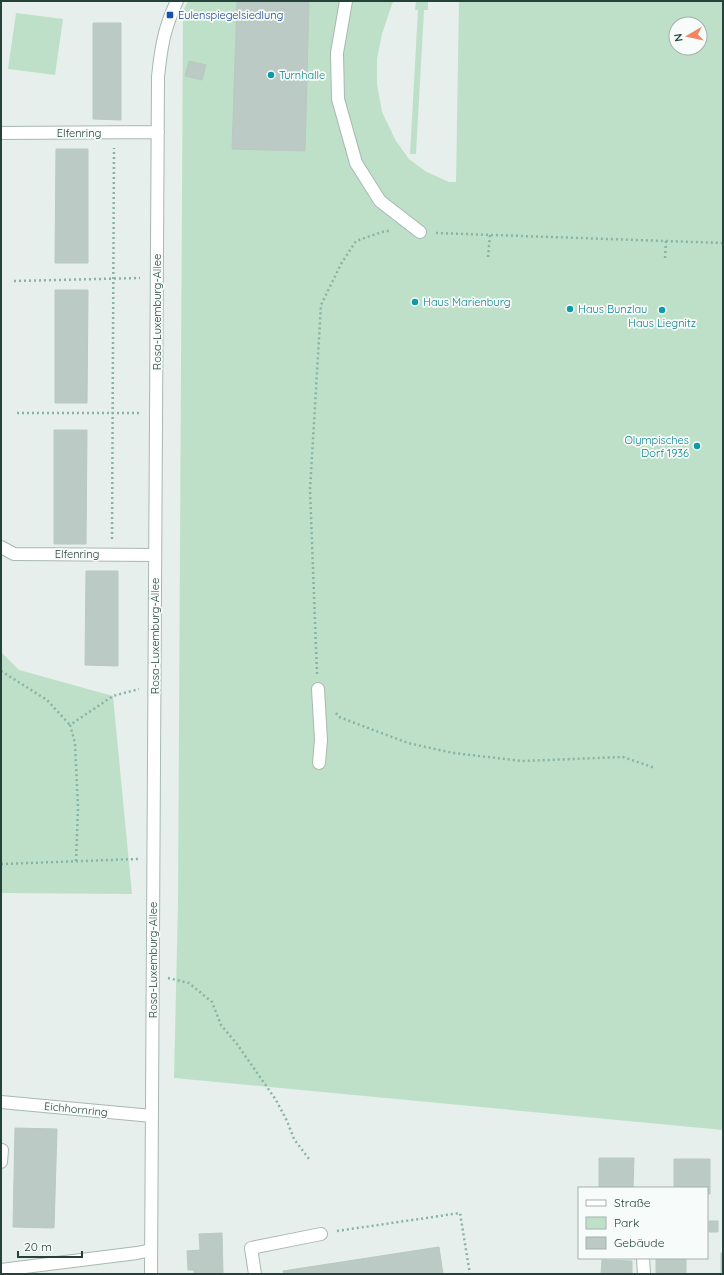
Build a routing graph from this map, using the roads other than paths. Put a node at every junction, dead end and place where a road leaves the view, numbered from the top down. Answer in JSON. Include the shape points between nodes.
{"nodes":[{"id":1,"x":177,"y":1,"type":"edge"},
{"id":2,"x":346,"y":1,"type":"edge"},
{"id":3,"x":158,"y":132,"type":"junction"},
{"id":4,"x":1,"y":134,"type":"edge"},
{"id":5,"x":420,"y":232,"type":"road end"},
{"id":6,"x":1,"y":547,"type":"edge"},
{"id":7,"x":155,"y":555,"type":"junction"},
{"id":8,"x":318,"y":689,"type":"road end"},
{"id":9,"x":319,"y":763,"type":"dead end"},
{"id":10,"x":1,"y":1102,"type":"edge"},
{"id":11,"x":152,"y":1116,"type":"junction"},
{"id":12,"x":321,"y":1234,"type":"road end"},
{"id":13,"x":151,"y":1250,"type":"junction"},
{"id":14,"x":643,"y":1259,"type":"edge"},
{"id":15,"x":1,"y":1270,"type":"edge"},
{"id":16,"x":151,"y":1274,"type":"edge"},
{"id":17,"x":255,"y":1274,"type":"edge"},
{"id":18,"x":644,"y":1274,"type":"edge"}],
"edges":[{"from":1,"to":3,"type":"street","name":"Rosa-Luxemburg-Allee","via":[[162,41],[158,77]]},
{"from":2,"to":5,"type":"street","via":[[337,53],[338,99],[356,162],[380,201]]},
{"from":3,"to":4,"type":"street","name":"Elfenring"},
{"from":3,"to":7,"type":"street","name":"Rosa-Luxemburg-Allee"},
{"from":6,"to":7,"type":"street","name":"Elfenring","via":[[14,554]]},
{"from":7,"to":11,"type":"street","name":"Rosa-Luxemburg-Allee"},
{"from":8,"to":9,"type":"street","via":[[321,740]]},
{"from":10,"to":11,"type":"street","name":"Eichhornring"},
{"from":11,"to":13,"type":"street","name":"Rosa-Luxemburg-Allee"},
{"from":12,"to":17,"type":"street","via":[[250,1248]]},
{"from":13,"to":15,"type":"street"},
{"from":13,"to":16,"type":"street","name":"Rosa-Luxemburg-Allee"},
{"from":14,"to":18,"type":"street"}]}
